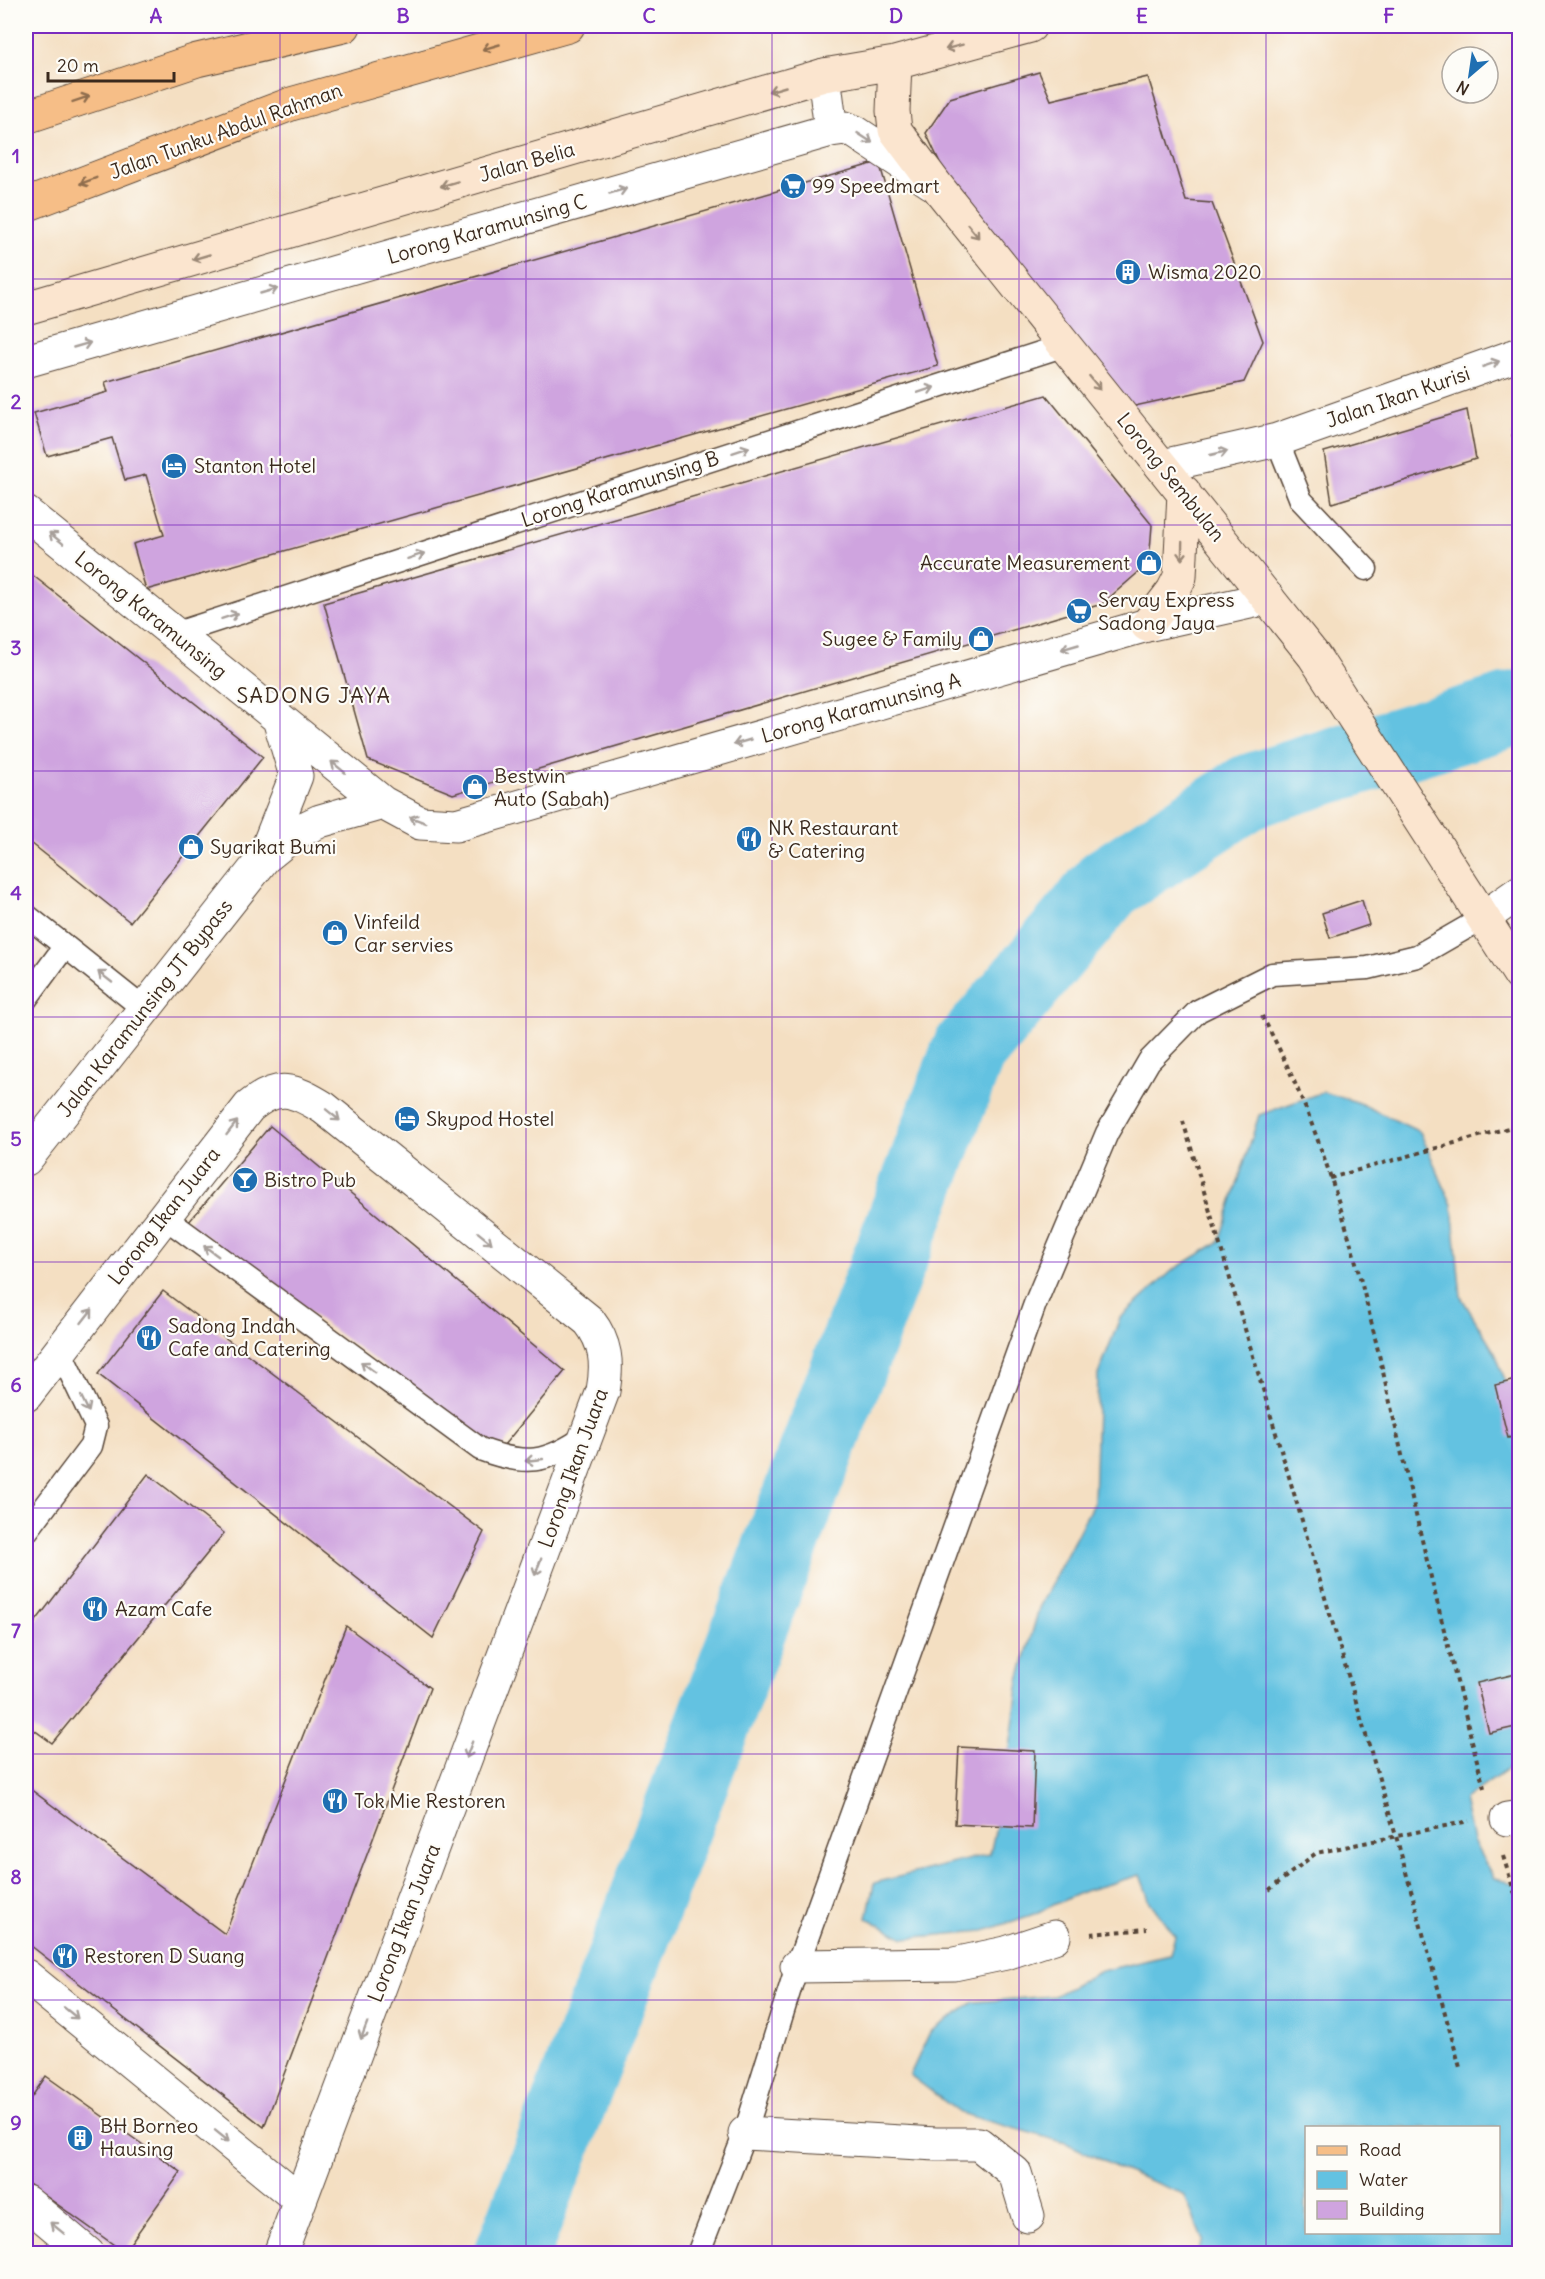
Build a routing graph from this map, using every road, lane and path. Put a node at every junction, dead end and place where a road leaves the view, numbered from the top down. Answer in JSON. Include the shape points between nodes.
{"nodes":[{"id":1,"x":344,"y":26,"type":"edge"},
{"id":2,"x":568,"y":26,"type":"edge"},
{"id":3,"x":1030,"y":26,"type":"edge"},
{"id":4,"x":895,"y":63,"type":"junction"},
{"id":5,"x":824,"y":75,"type":"junction"},
{"id":6,"x":26,"y":117,"type":"edge"},
{"id":7,"x":831,"y":130,"type":"junction"},
{"id":8,"x":936,"y":185,"type":"junction"},
{"id":9,"x":26,"y":206,"type":"edge"},
{"id":10,"x":26,"y":308,"type":"edge"},
{"id":11,"x":1065,"y":345,"type":"junction"},
{"id":12,"x":1520,"y":354,"type":"edge"},
{"id":13,"x":26,"y":361,"type":"edge"},
{"id":14,"x":1277,"y":440,"type":"junction"},
{"id":15,"x":1162,"y":466,"type":"junction"},
{"id":16,"x":1184,"y":492,"type":"junction"},
{"id":17,"x":26,"y":513,"type":"edge"},
{"id":18,"x":1366,"y":569,"type":"dead end"},
{"id":19,"x":1268,"y":598,"type":"junction"},
{"id":20,"x":1147,"y":625,"type":"junction"},
{"id":21,"x":174,"y":634,"type":"junction"},
{"id":22,"x":279,"y":719,"type":"junction"},
{"id":23,"x":383,"y":803,"type":"junction"},
{"id":24,"x":456,"y":825,"type":"joint"},
{"id":25,"x":264,"y":858,"type":"junction"},
{"id":26,"x":1520,"y":892,"type":"edge"},
{"id":27,"x":1475,"y":905,"type":"junction"},
{"id":28,"x":26,"y":915,"type":"edge"},
{"id":29,"x":65,"y":946,"type":"junction"},
{"id":30,"x":1520,"y":975,"type":"edge"},
{"id":31,"x":26,"y":999,"type":"edge"},
{"id":32,"x":144,"y":1009,"type":"junction"},
{"id":33,"x":1261,"y":1014,"type":"dead end"},
{"id":34,"x":1183,"y":1121,"type":"dead end"},
{"id":35,"x":1520,"y":1127,"type":"edge"},
{"id":36,"x":26,"y":1159,"type":"edge"},
{"id":37,"x":1330,"y":1178,"type":"junction"},
{"id":38,"x":164,"y":1217,"type":"junction"},
{"id":39,"x":60,"y":1351,"type":"junction"},
{"id":40,"x":26,"y":1395,"type":"edge"},
{"id":41,"x":586,"y":1437,"type":"junction"},
{"id":42,"x":26,"y":1532,"type":"edge"},
{"id":43,"x":1485,"y":1793,"type":"dead end"},
{"id":44,"x":1502,"y":1825,"type":"edge"},
{"id":45,"x":1396,"y":1836,"type":"junction"},
{"id":46,"x":1269,"y":1890,"type":"dead end"},
{"id":47,"x":1520,"y":1910,"type":"edge"},
{"id":48,"x":1147,"y":1929,"type":"dead end"},
{"id":49,"x":1054,"y":1937,"type":"joint"},
{"id":50,"x":797,"y":1966,"type":"junction"},
{"id":51,"x":27,"y":1979,"type":"edge"},
{"id":52,"x":1461,"y":2070,"type":"dead end"},
{"id":53,"x":745,"y":2133,"type":"junction"},
{"id":54,"x":300,"y":2200,"type":"junction"},
{"id":55,"x":26,"y":2202,"type":"edge"},
{"id":56,"x":1028,"y":2216,"type":"dead end"},
{"id":57,"x":1520,"y":2236,"type":"edge"},
{"id":58,"x":88,"y":2253,"type":"edge"},
{"id":59,"x":280,"y":2253,"type":"edge"},
{"id":60,"x":698,"y":2253,"type":"edge"},
{"id":61,"x":1505,"y":2253,"type":"edge"}],
"edges":[{"from":6,"to":1,"type":"main road","one_way":true,"via":[[197,60]]},
{"from":2,"to":9,"type":"main road","name":"Jalan Tunku Abdul Rahman","one_way":true,"via":[[291,104]]},
{"from":3,"to":4,"type":"street","name":"Jalan Belia","one_way":true},
{"from":4,"to":5,"type":"street","name":"Jalan Belia"},
{"from":4,"to":8,"type":"street","name":"Lorong Sembulan","via":[[895,130]]},
{"from":5,"to":7,"type":"street"},
{"from":5,"to":10,"type":"street","name":"Jalan Belia","one_way":true},
{"from":7,"to":8,"type":"street","name":"Lorong Karamunsing C","one_way":true,"via":[[845,128],[855,132]]},
{"from":13,"to":7,"type":"street","name":"Lorong Karamunsing C","one_way":true},
{"from":8,"to":11,"type":"street","name":"Lorong Sembulan","one_way":true},
{"from":11,"to":15,"type":"street","name":"Lorong Sembulan","one_way":true},
{"from":21,"to":11,"type":"lane","name":"Lorong Karamunsing B","one_way":true},
{"from":14,"to":12,"type":"street","name":"Jalan Ikan Kurisi","one_way":true},
{"from":15,"to":14,"type":"street","name":"Jalan Ikan Kurisi","one_way":true},
{"from":14,"to":18,"type":"lane","via":[[1301,500]]},
{"from":15,"to":16,"type":"street","name":"Lorong Sembulan"},
{"from":16,"to":19,"type":"street","name":"Lorong Sembulan"},
{"from":16,"to":20,"type":"street","one_way":true,"via":[[1180,577]]},
{"from":21,"to":17,"type":"street","name":"Lorong Karamunsing","one_way":true},
{"from":19,"to":20,"type":"street","name":"Lorong Karamunsing A"},
{"from":19,"to":27,"type":"street","name":"Lorong Sembulan","via":[[1314,656]]},
{"from":20,"to":24,"type":"street","name":"Lorong Karamunsing A","one_way":true},
{"from":21,"to":22,"type":"street","name":"Lorong Karamunsing"},
{"from":23,"to":22,"type":"street","name":"Lorong Karamunsing","one_way":true},
{"from":22,"to":25,"type":"street","via":[[296,776]]},
{"from":24,"to":23,"type":"street","name":"Lorong Karamunsing","one_way":true,"via":[[420,823]]},
{"from":23,"to":25,"type":"street","via":[[312,825],[295,833]]},
{"from":25,"to":32,"type":"street","name":"Jalan Karamunsing JT Bypass"},
{"from":26,"to":27,"type":"street"},
{"from":27,"to":30,"type":"street","name":"Lorong Sembulan"},
{"from":27,"to":50,"type":"lane","via":[[1417,956],[1368,968],[1272,974],[1198,1011],[1149,1061],[1107,1133],[1035,1304]]},
{"from":28,"to":29,"type":"lane"},
{"from":29,"to":31,"type":"lane"},
{"from":32,"to":29,"type":"lane","one_way":true},
{"from":32,"to":36,"type":"street","name":"Jalan Karamunsing JT Bypass"},
{"from":33,"to":37,"type":"path","via":[[1288,1063]]},
{"from":34,"to":45,"type":"path"},
{"from":35,"to":37,"type":"path"},
{"from":37,"to":43,"type":"path","via":[[1365,1293]]},
{"from":39,"to":38,"type":"street","name":"Lorong Ikan Juara","one_way":true},
{"from":41,"to":38,"type":"lane","one_way":true,"via":[[564,1452],[536,1461],[508,1460],[480,1449]]},
{"from":38,"to":41,"type":"street","name":"Lorong Ikan Juara","one_way":true,"via":[[249,1107],[263,1095],[282,1089],[305,1096],[589,1321],[600,1336],[606,1371]]},
{"from":39,"to":40,"type":"street","name":"Lorong Ikan Juara"},
{"from":39,"to":42,"type":"lane","one_way":true,"via":[[96,1426],[91,1446]]},
{"from":41,"to":54,"type":"street","name":"Lorong Ikan Juara","one_way":true},
{"from":44,"to":45,"type":"path"},
{"from":44,"to":47,"type":"path"},
{"from":45,"to":46,"type":"path","via":[[1316,1853]]},
{"from":45,"to":52,"type":"path"},
{"from":48,"to":49,"type":"path"},
{"from":49,"to":50,"type":"street","via":[[954,1964]]},
{"from":50,"to":53,"type":"lane"},
{"from":51,"to":54,"type":"street","one_way":true},
{"from":53,"to":56,"type":"street","via":[[936,2145],[980,2144],[1015,2173]]},
{"from":53,"to":60,"type":"lane"},
{"from":54,"to":59,"type":"street","name":"Lorong Ikan Juara"},
{"from":58,"to":55,"type":"street","one_way":true},
{"from":57,"to":61,"type":"path"}]}
